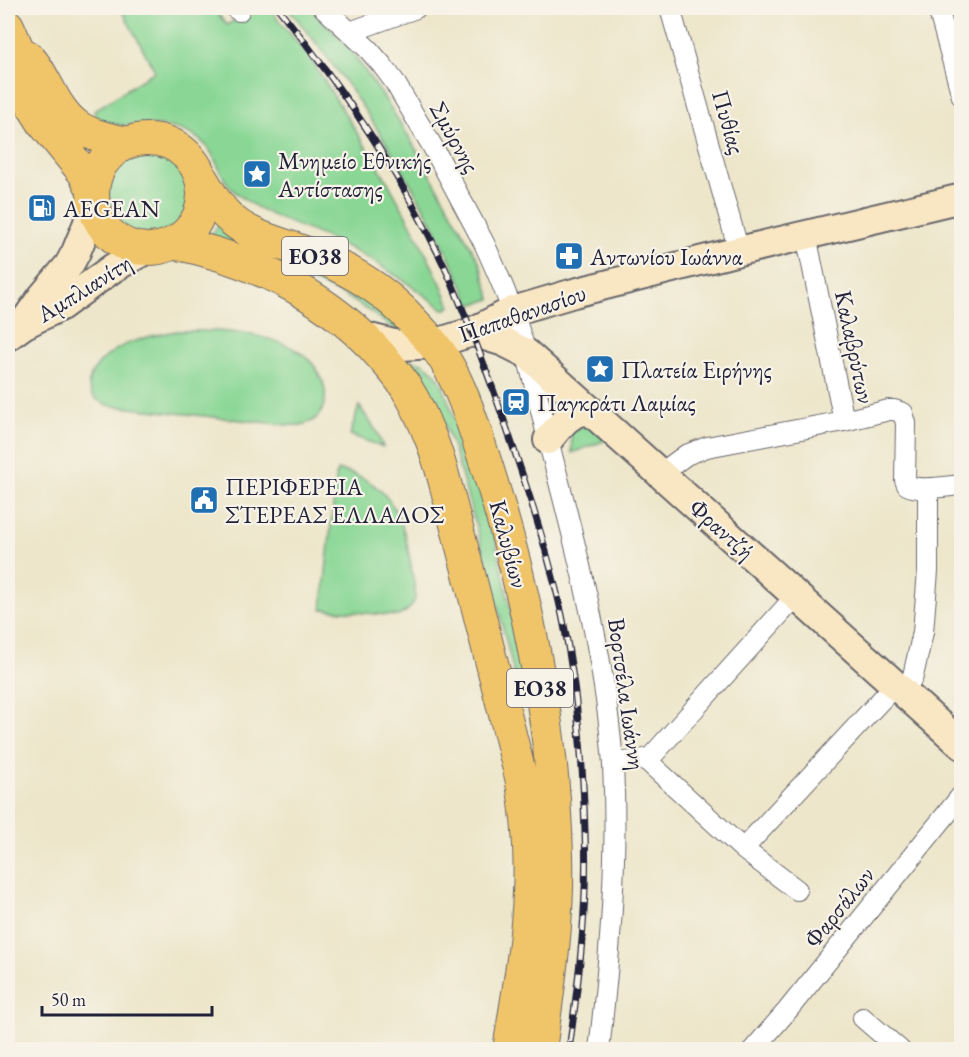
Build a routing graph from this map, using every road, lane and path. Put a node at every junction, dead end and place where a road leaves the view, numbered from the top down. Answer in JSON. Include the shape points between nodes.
{"nodes":[{"id":1,"x":324,"y":8,"type":"edge"},
{"id":2,"x":416,"y":8,"type":"edge"},
{"id":3,"x":670,"y":8,"type":"edge"},
{"id":4,"x":938,"y":8,"type":"edge"},
{"id":5,"x":350,"y":32,"type":"junction"},
{"id":6,"x":11,"y":42,"type":"edge"},
{"id":7,"x":962,"y":96,"type":"edge"},
{"id":8,"x":127,"y":143,"type":"junction"},
{"id":9,"x":199,"y":174,"type":"junction"},
{"id":10,"x":962,"y":198,"type":"edge"},
{"id":11,"x":94,"y":199,"type":"junction"},
{"id":12,"x":806,"y":235,"type":"junction"},
{"id":13,"x":160,"y":246,"type":"junction"},
{"id":14,"x":739,"y":251,"type":"junction"},
{"id":15,"x":513,"y":311,"type":"junction"},
{"id":16,"x":15,"y":331,"type":"edge"},
{"id":17,"x":472,"y":332,"type":"junction"},
{"id":18,"x":362,"y":336,"type":"junction"},
{"id":19,"x":433,"y":344,"type":"junction"},
{"id":20,"x":526,"y":353,"type":"junction"},
{"id":21,"x":588,"y":410,"type":"junction"},
{"id":22,"x":844,"y":421,"type":"junction"},
{"id":23,"x":548,"y":440,"type":"junction"},
{"id":24,"x":660,"y":474,"type":"junction"},
{"id":25,"x":962,"y":485,"type":"edge"},
{"id":26,"x":928,"y":488,"type":"junction"},
{"id":27,"x":796,"y":596,"type":"junction"},
{"id":28,"x":899,"y":689,"type":"junction"},
{"id":29,"x":962,"y":745,"type":"edge"},
{"id":30,"x":645,"y":759,"type":"junction"},
{"id":31,"x":613,"y":764,"type":"junction"},
{"id":32,"x":962,"y":795,"type":"edge"},
{"id":33,"x":744,"y":849,"type":"junction"},
{"id":34,"x":797,"y":890,"type":"dead end"},
{"id":35,"x":863,"y":1018,"type":"dead end"},
{"id":36,"x":509,"y":1050,"type":"edge"},
{"id":37,"x":540,"y":1050,"type":"edge"},
{"id":38,"x":599,"y":1050,"type":"edge"},
{"id":39,"x":753,"y":1050,"type":"edge"},
{"id":40,"x":900,"y":1050,"type":"edge"}],
"edges":[{"from":1,"to":5,"type":"street","name":"Σμύρνης"},
{"from":2,"to":5,"type":"street"},
{"from":3,"to":14,"type":"street","name":"Πυθίας"},
{"from":4,"to":7,"type":"street"},
{"from":5,"to":15,"type":"street","name":"Σμύρνης","via":[[382,65],[416,118],[484,243]]},
{"from":6,"to":8,"type":"main road","number":"ΕΟ38","via":[[31,60],[57,104],[80,129]]},
{"from":6,"to":11,"type":"main road","number":"ΕΟ38","via":[[30,102],[84,173]]},
{"from":8,"to":9,"type":"main road","number":"ΕΟ38","via":[[144,139],[170,143],[191,159]]},
{"from":8,"to":11,"type":"main road","via":[[103,162],[96,175]]},
{"from":9,"to":13,"type":"main road","via":[[203,194],[200,213],[190,231]]},
{"from":9,"to":19,"type":"main road","name":"Καλυβίων","number":"ΕΟ38","via":[[219,207],[249,232],[324,260],[366,282],[398,306]]},
{"from":10,"to":12,"type":"main road","name":"Παπαθανασίου"},
{"from":11,"to":13,"type":"main road","number":"ΕΟ38","via":[[102,226],[117,240],[126,245]]},
{"from":11,"to":16,"type":"main road","name":"Αμπλιανίτη","via":[[81,242],[69,265]]},
{"from":12,"to":14,"type":"main road","name":"Παπαθανασίου"},
{"from":12,"to":22,"type":"street","name":"Καλαβρύτων"},
{"from":13,"to":16,"type":"main road","name":"Αμπλιανίτη","via":[[113,268],[61,306]]},
{"from":13,"to":18,"type":"main road","name":"Καλυβίων","number":"ΕΟ38","via":[[200,248],[234,260],[303,291]]},
{"from":14,"to":15,"type":"main road","name":"Παπαθανασίου"},
{"from":15,"to":17,"type":"main road","name":"Παπαθανασίου"},
{"from":15,"to":20,"type":"street","name":"Σμύρνης"},
{"from":17,"to":19,"type":"main road","name":"Παπαθανασίου"},
{"from":17,"to":20,"type":"main road","name":"Φραντζή"},
{"from":18,"to":19,"type":"main road","name":"Παπαθανασίου","via":[[402,346]]},
{"from":18,"to":36,"type":"main road","name":"Καλυβίων","number":"ΕΟ38","via":[[406,388],[438,455],[521,777],[528,827],[529,892]]},
{"from":19,"to":37,"type":"main road","name":"Καλυβίων","number":"ΕΟ38","via":[[456,382],[492,484],[522,591],[542,701],[554,797],[557,874],[556,917]]},
{"from":20,"to":21,"type":"main road","name":"Φραντζή"},
{"from":20,"to":23,"type":"street","name":"Βορτσέλα Ιωάννη"},
{"from":21,"to":23,"type":"main road","via":[[568,417]]},
{"from":21,"to":24,"type":"main road","name":"Φραντζή"},
{"from":22,"to":24,"type":"street","name":"Καλαβρύτων","via":[[706,447],[686,455]]},
{"from":22,"to":26,"type":"street","via":[[890,410],[903,413],[906,483],[913,488]]},
{"from":23,"to":31,"type":"street","name":"Βορτσέλα Ιωάννη","via":[[590,611],[605,690]]},
{"from":24,"to":27,"type":"main road","name":"Φραντζή"},
{"from":25,"to":26,"type":"street"},
{"from":26,"to":28,"type":"street","via":[[923,632],[913,676]]},
{"from":27,"to":28,"type":"main road","name":"Φραντζή"},
{"from":27,"to":30,"type":"street","via":[[651,757]]},
{"from":28,"to":29,"type":"main road","name":"Φραντζή"},
{"from":28,"to":33,"type":"street"},
{"from":30,"to":31,"type":"street"},
{"from":30,"to":33,"type":"street"},
{"from":31,"to":38,"type":"street","name":"Βορτσέλα Ιωάννη","via":[[612,893]]},
{"from":32,"to":39,"type":"street","name":"Φαρσάλων"},
{"from":33,"to":34,"type":"street"},
{"from":35,"to":40,"type":"street"}]}
